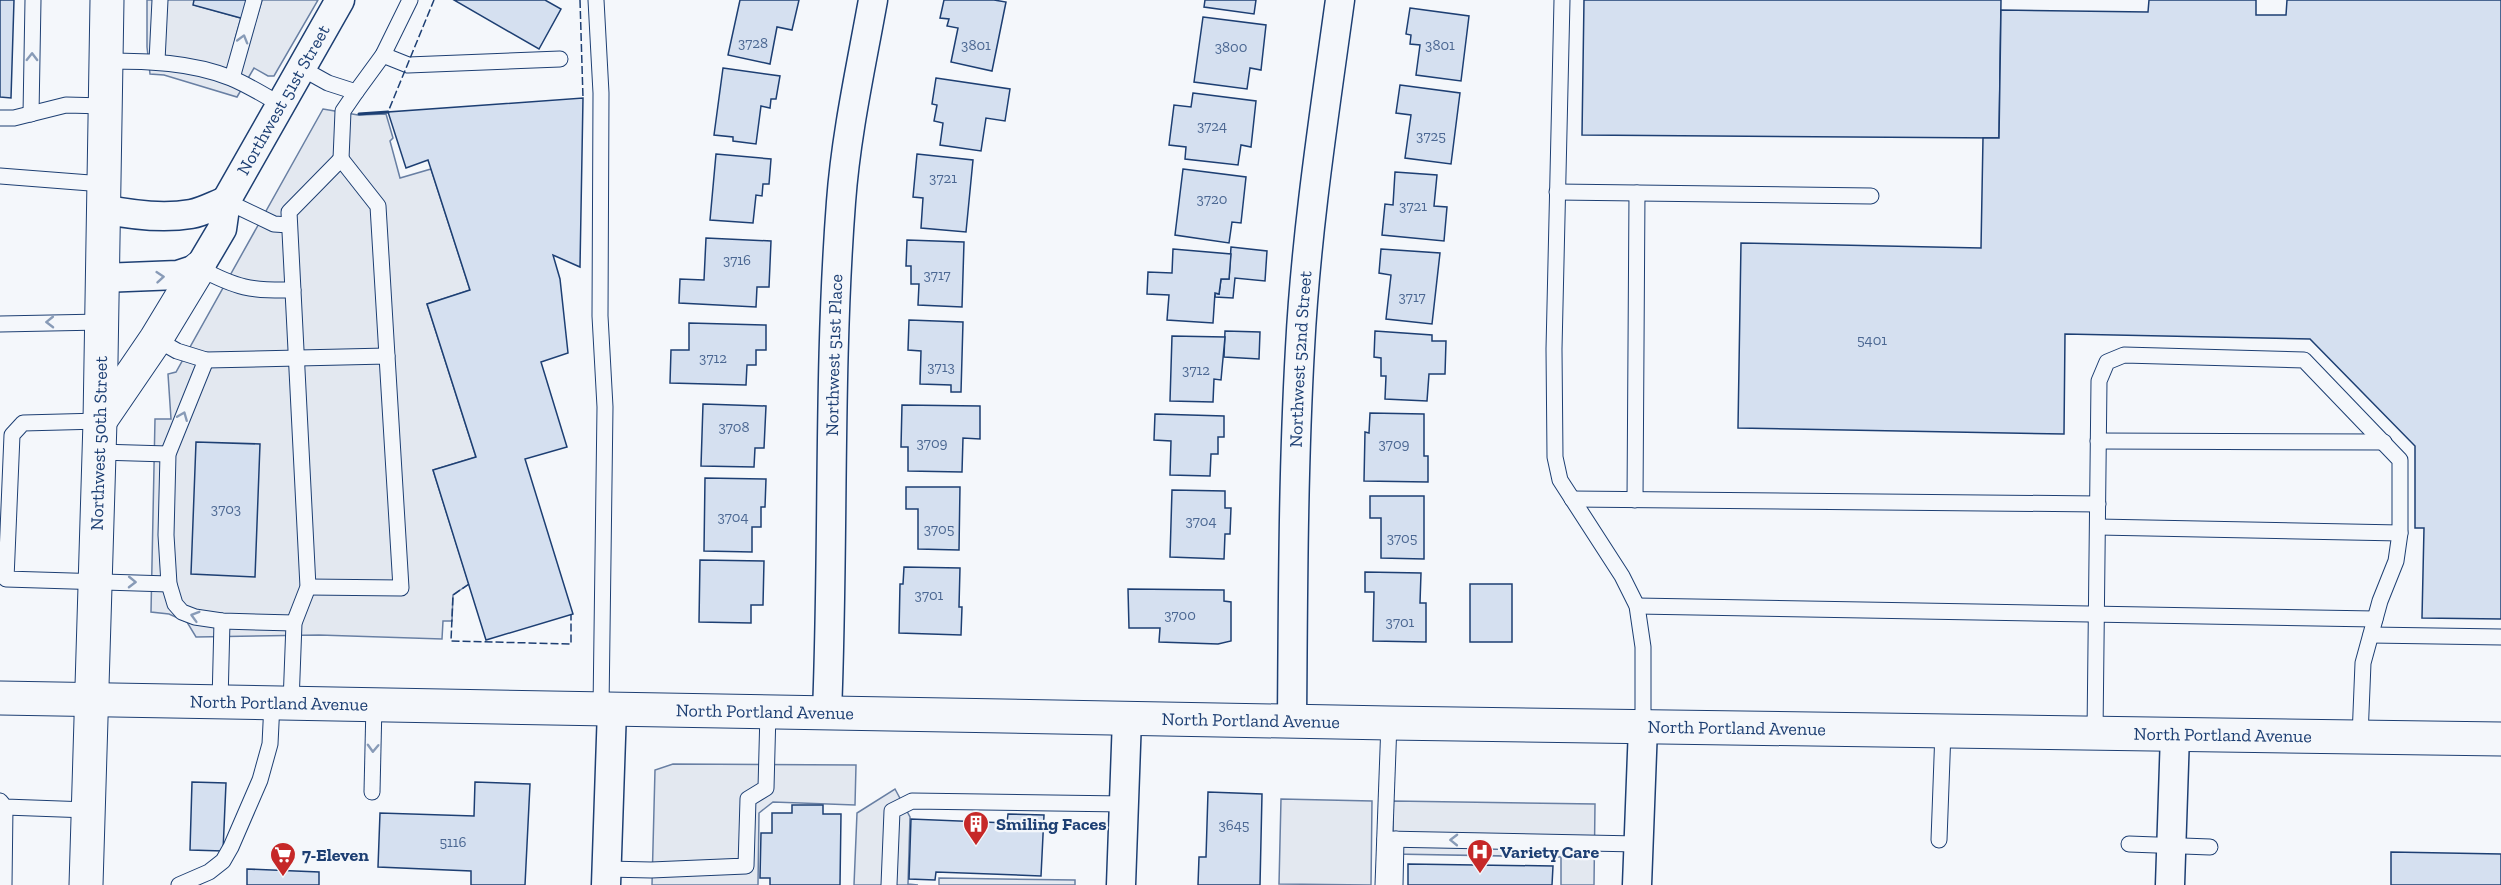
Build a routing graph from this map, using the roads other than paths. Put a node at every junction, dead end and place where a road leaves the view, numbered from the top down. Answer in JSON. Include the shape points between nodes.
{"nodes":[{"id":1,"x":33,"y":0,"type":"edge"},
{"id":2,"x":107,"y":0,"type":"edge"},
{"id":3,"x":160,"y":0,"type":"edge"},
{"id":4,"x":254,"y":0,"type":"edge"},
{"id":5,"x":340,"y":0,"type":"edge"},
{"id":6,"x":411,"y":0,"type":"edge"},
{"id":7,"x":596,"y":0,"type":"edge"},
{"id":8,"x":873,"y":0,"type":"edge"},
{"id":9,"x":1340,"y":0,"type":"edge"},
{"id":10,"x":1562,"y":0,"type":"edge"},
{"id":11,"x":383,"y":55,"type":"junction"},
{"id":12,"x":560,"y":59,"type":"dead end"},
{"id":13,"x":106,"y":61,"type":"junction"},
{"id":14,"x":157,"y":62,"type":"junction"},
{"id":15,"x":301,"y":68,"type":"junction"},
{"id":16,"x":232,"y":78,"type":"junction"},
{"id":17,"x":356,"y":92,"type":"junction"},
{"id":18,"x":281,"y":105,"type":"junction"},
{"id":19,"x":105,"y":106,"type":"junction"},
{"id":20,"x":31,"y":114,"type":"junction"},
{"id":21,"x":0,"y":118,"type":"edge"},
{"id":22,"x":341,"y":159,"type":"junction"},
{"id":23,"x":0,"y":176,"type":"edge"},
{"id":24,"x":1557,"y":192,"type":"junction"},
{"id":25,"x":1637,"y":193,"type":"junction"},
{"id":26,"x":1871,"y":196,"type":"dead end"},
{"id":27,"x":103,"y":197,"type":"junction"},
{"id":28,"x":226,"y":201,"type":"junction"},
{"id":29,"x":289,"y":225,"type":"junction"},
{"id":30,"x":199,"y":268,"type":"junction"},
{"id":31,"x":102,"y":278,"type":"junction"},
{"id":32,"x":293,"y":290,"type":"junction"},
{"id":33,"x":101,"y":322,"type":"junction"},
{"id":34,"x":0,"y":324,"type":"edge"},
{"id":35,"x":156,"y":339,"type":"junction"},
{"id":36,"x":387,"y":356,"type":"junction"},
{"id":37,"x":297,"y":359,"type":"junction"},
{"id":38,"x":206,"y":360,"type":"junction"},
{"id":39,"x":99,"y":436,"type":"junction"},
{"id":40,"x":2098,"y":441,"type":"junction"},
{"id":41,"x":2384,"y":442,"type":"junction"},
{"id":42,"x":168,"y":454,"type":"junction"},
{"id":43,"x":1572,"y":499,"type":"junction"},
{"id":44,"x":1635,"y":500,"type":"junction"},
{"id":45,"x":2098,"y":504,"type":"junction"},
{"id":46,"x":2097,"y":527,"type":"junction"},
{"id":47,"x":2400,"y":533,"type":"junction"},
{"id":48,"x":3,"y":579,"type":"edge"},
{"id":49,"x":95,"y":582,"type":"junction"},
{"id":50,"x":169,"y":584,"type":"junction"},
{"id":51,"x":308,"y":587,"type":"junction"},
{"id":52,"x":1637,"y":606,"type":"junction"},
{"id":53,"x":2097,"y":615,"type":"junction"},
{"id":54,"x":2375,"y":619,"type":"junction"},
{"id":55,"x":222,"y":621,"type":"junction"},
{"id":56,"x":294,"y":623,"type":"junction"},
{"id":57,"x":2371,"y":635,"type":"junction"},
{"id":58,"x":2501,"y":637,"type":"edge"},
{"id":59,"x":0,"y":698,"type":"edge"},
{"id":60,"x":92,"y":699,"type":"junction"},
{"id":61,"x":220,"y":702,"type":"junction"},
{"id":62,"x":281,"y":703,"type":"junction"},
{"id":63,"x":374,"y":704,"type":"junction"},
{"id":64,"x":607,"y":709,"type":"junction"},
{"id":65,"x":768,"y":712,"type":"junction"},
{"id":66,"x":827,"y":712,"type":"junction"},
{"id":67,"x":1126,"y":718,"type":"junction"},
{"id":68,"x":1292,"y":721,"type":"junction"},
{"id":69,"x":1389,"y":723,"type":"junction"},
{"id":70,"x":1643,"y":727,"type":"junction"},
{"id":71,"x":1943,"y":731,"type":"junction"},
{"id":72,"x":2095,"y":734,"type":"junction"},
{"id":73,"x":2175,"y":734,"type":"junction"},
{"id":74,"x":2360,"y":737,"type":"junction"},
{"id":75,"x":2501,"y":739,"type":"edge"},
{"id":76,"x":372,"y":792,"type":"dead end"},
{"id":77,"x":3,"y":804,"type":"edge"},
{"id":78,"x":1124,"y":804,"type":"junction"},
{"id":79,"x":88,"y":810,"type":"junction"},
{"id":80,"x":1390,"y":839,"type":"junction"},
{"id":81,"x":1939,"y":840,"type":"dead end"},
{"id":82,"x":1638,"y":844,"type":"junction"},
{"id":83,"x":2129,"y":844,"type":"dead end"},
{"id":84,"x":2172,"y":846,"type":"junction"},
{"id":85,"x":2210,"y":847,"type":"dead end"},
{"id":86,"x":607,"y":877,"type":"edge"},
{"id":87,"x":4,"y":885,"type":"edge"},
{"id":88,"x":86,"y":885,"type":"edge"},
{"id":89,"x":179,"y":885,"type":"edge"},
{"id":90,"x":889,"y":885,"type":"edge"},
{"id":91,"x":1122,"y":885,"type":"edge"},
{"id":92,"x":1383,"y":885,"type":"edge"},
{"id":93,"x":1395,"y":885,"type":"edge"},
{"id":94,"x":1637,"y":885,"type":"edge"},
{"id":95,"x":2170,"y":885,"type":"edge"}],
"edges":[{"from":20,"to":1,"type":"lane","one_way":true},
{"from":2,"to":13,"type":"main road","name":"Northwest 50th Street"},
{"from":3,"to":14,"type":"lane"},
{"from":16,"to":4,"type":"lane","one_way":true},
{"from":5,"to":15,"type":"street","name":"Northwest 51st Street"},
{"from":6,"to":11,"type":"lane"},
{"from":7,"to":64,"type":"lane","via":[[601,93],[600,316],[605,407]]},
{"from":8,"to":66,"type":"street","name":"Northwest 51st Place","via":[[851,117],[841,200],[835,307]]},
{"from":9,"to":68,"type":"street","name":"Northwest 52nd Street","via":[[1317,169],[1300,346],[1294,481]]},
{"from":10,"to":24,"type":"lane"},
{"from":11,"to":12,"type":"lane","via":[[408,64]]},
{"from":11,"to":17,"type":"lane"},
{"from":13,"to":14,"type":"lane"},
{"from":13,"to":19,"type":"main road","name":"Northwest 50th Street"},
{"from":14,"to":16,"type":"lane"},
{"from":15,"to":17,"type":"lane"},
{"from":15,"to":18,"type":"street","name":"Northwest 51st Street"},
{"from":16,"to":18,"type":"lane"},
{"from":17,"to":22,"type":"lane","via":[[343,111]]},
{"from":18,"to":28,"type":"street","name":"Northwest 51st Street"},
{"from":19,"to":20,"type":"lane","via":[[66,105]]},
{"from":19,"to":27,"type":"main road","name":"Northwest 50th Street"},
{"from":20,"to":21,"type":"lane"},
{"from":22,"to":29,"type":"lane","via":[[289,212]]},
{"from":22,"to":36,"type":"lane","via":[[378,206]]},
{"from":23,"to":27,"type":"lane"},
{"from":24,"to":25,"type":"lane"},
{"from":24,"to":43,"type":"lane","via":[[1555,457],[1560,480]]},
{"from":25,"to":26,"type":"lane"},
{"from":25,"to":44,"type":"lane"},
{"from":27,"to":28,"type":"street","via":[[138,216],[193,214]]},
{"from":27,"to":31,"type":"main road","name":"Northwest 50th Street"},
{"from":28,"to":29,"type":"lane","via":[[274,224]]},
{"from":28,"to":30,"type":"street","name":"Northwest 51st Street","via":[[222,229]]},
{"from":29,"to":32,"type":"lane"},
{"from":31,"to":30,"type":"street","one_way":true,"via":[[178,275]]},
{"from":30,"to":32,"type":"lane","via":[[232,285]]},
{"from":30,"to":35,"type":"main road"},
{"from":31,"to":33,"type":"main road","name":"Northwest 50th Street"},
{"from":32,"to":37,"type":"lane"},
{"from":33,"to":34,"type":"lane","one_way":true},
{"from":33,"to":39,"type":"main road","name":"Northwest 50th Street"},
{"from":35,"to":38,"type":"lane"},
{"from":35,"to":39,"type":"main road"},
{"from":36,"to":37,"type":"lane"},
{"from":36,"to":51,"type":"lane","via":[[401,588]]},
{"from":37,"to":38,"type":"lane"},
{"from":37,"to":51,"type":"lane"},
{"from":42,"to":38,"type":"lane","one_way":true},
{"from":39,"to":42,"type":"lane"},
{"from":39,"to":48,"type":"lane","via":[[23,423],[12,435]]},
{"from":39,"to":49,"type":"main road","name":"Northwest 50th Street"},
{"from":40,"to":41,"type":"lane"},
{"from":40,"to":41,"type":"lane","via":[[2099,381],[2107,362],[2124,355],[2304,360]]},
{"from":40,"to":45,"type":"lane"},
{"from":41,"to":47,"type":"lane","via":[[2400,460]]},
{"from":42,"to":50,"type":"lane"},
{"from":43,"to":44,"type":"lane"},
{"from":43,"to":52,"type":"lane"},
{"from":44,"to":45,"type":"lane"},
{"from":45,"to":46,"type":"lane"},
{"from":46,"to":47,"type":"lane"},
{"from":46,"to":53,"type":"lane"},
{"from":47,"to":54,"type":"lane","via":[[2396,561]]},
{"from":48,"to":49,"type":"lane"},
{"from":49,"to":50,"type":"lane","one_way":true},
{"from":49,"to":60,"type":"main road","name":"Northwest 50th Street"},
{"from":55,"to":50,"type":"lane","one_way":true,"via":[[182,612]]},
{"from":51,"to":56,"type":"lane"},
{"from":52,"to":53,"type":"lane"},
{"from":52,"to":70,"type":"lane","via":[[1643,647]]},
{"from":53,"to":54,"type":"lane"},
{"from":53,"to":72,"type":"lane"},
{"from":54,"to":57,"type":"lane"},
{"from":55,"to":56,"type":"lane"},
{"from":55,"to":61,"type":"lane"},
{"from":56,"to":62,"type":"lane"},
{"from":57,"to":58,"type":"lane"},
{"from":57,"to":74,"type":"lane","via":[[2363,663]]},
{"from":59,"to":60,"type":"main road","name":"North Portland Avenue"},
{"from":60,"to":61,"type":"main road","name":"North Portland Avenue"},
{"from":60,"to":79,"type":"main road","name":"Northwest 50th Street"},
{"from":61,"to":62,"type":"main road","name":"North Portland Avenue"},
{"from":62,"to":63,"type":"main road","name":"North Portland Avenue"},
{"from":62,"to":89,"type":"lane","via":[[260,780],[231,847],[223,861],[209,872]]},
{"from":63,"to":64,"type":"main road","name":"North Portland Avenue"},
{"from":63,"to":76,"type":"lane","one_way":true},
{"from":64,"to":65,"type":"main road","name":"North Portland Avenue"},
{"from":64,"to":86,"type":"street"},
{"from":65,"to":66,"type":"main road","name":"North Portland Avenue"},
{"from":65,"to":86,"type":"lane","via":[[766,788],[748,799],[746,866],[651,870]]},
{"from":66,"to":67,"type":"main road","name":"North Portland Avenue"},
{"from":67,"to":68,"type":"main road","name":"North Portland Avenue"},
{"from":67,"to":78,"type":"street"},
{"from":68,"to":69,"type":"main road","name":"North Portland Avenue"},
{"from":69,"to":70,"type":"main road","name":"North Portland Avenue"},
{"from":69,"to":80,"type":"lane"},
{"from":70,"to":71,"type":"main road","name":"North Portland Avenue"},
{"from":70,"to":82,"type":"street"},
{"from":71,"to":72,"type":"main road","name":"North Portland Avenue"},
{"from":71,"to":81,"type":"lane"},
{"from":72,"to":73,"type":"main road","name":"North Portland Avenue"},
{"from":73,"to":74,"type":"main road","name":"North Portland Avenue"},
{"from":73,"to":84,"type":"street"},
{"from":74,"to":75,"type":"main road","name":"North Portland Avenue"},
{"from":77,"to":79,"type":"lane"},
{"from":77,"to":87,"type":"lane"},
{"from":78,"to":90,"type":"lane","via":[[912,801],[892,811]]},
{"from":78,"to":91,"type":"street"},
{"from":79,"to":88,"type":"main road","name":"Northwest 50th Street"},
{"from":82,"to":80,"type":"lane","one_way":true},
{"from":80,"to":92,"type":"lane"},
{"from":80,"to":93,"type":"lane"},
{"from":82,"to":94,"type":"street"},
{"from":83,"to":84,"type":"lane"},
{"from":84,"to":85,"type":"lane"},
{"from":84,"to":95,"type":"street"}]}
